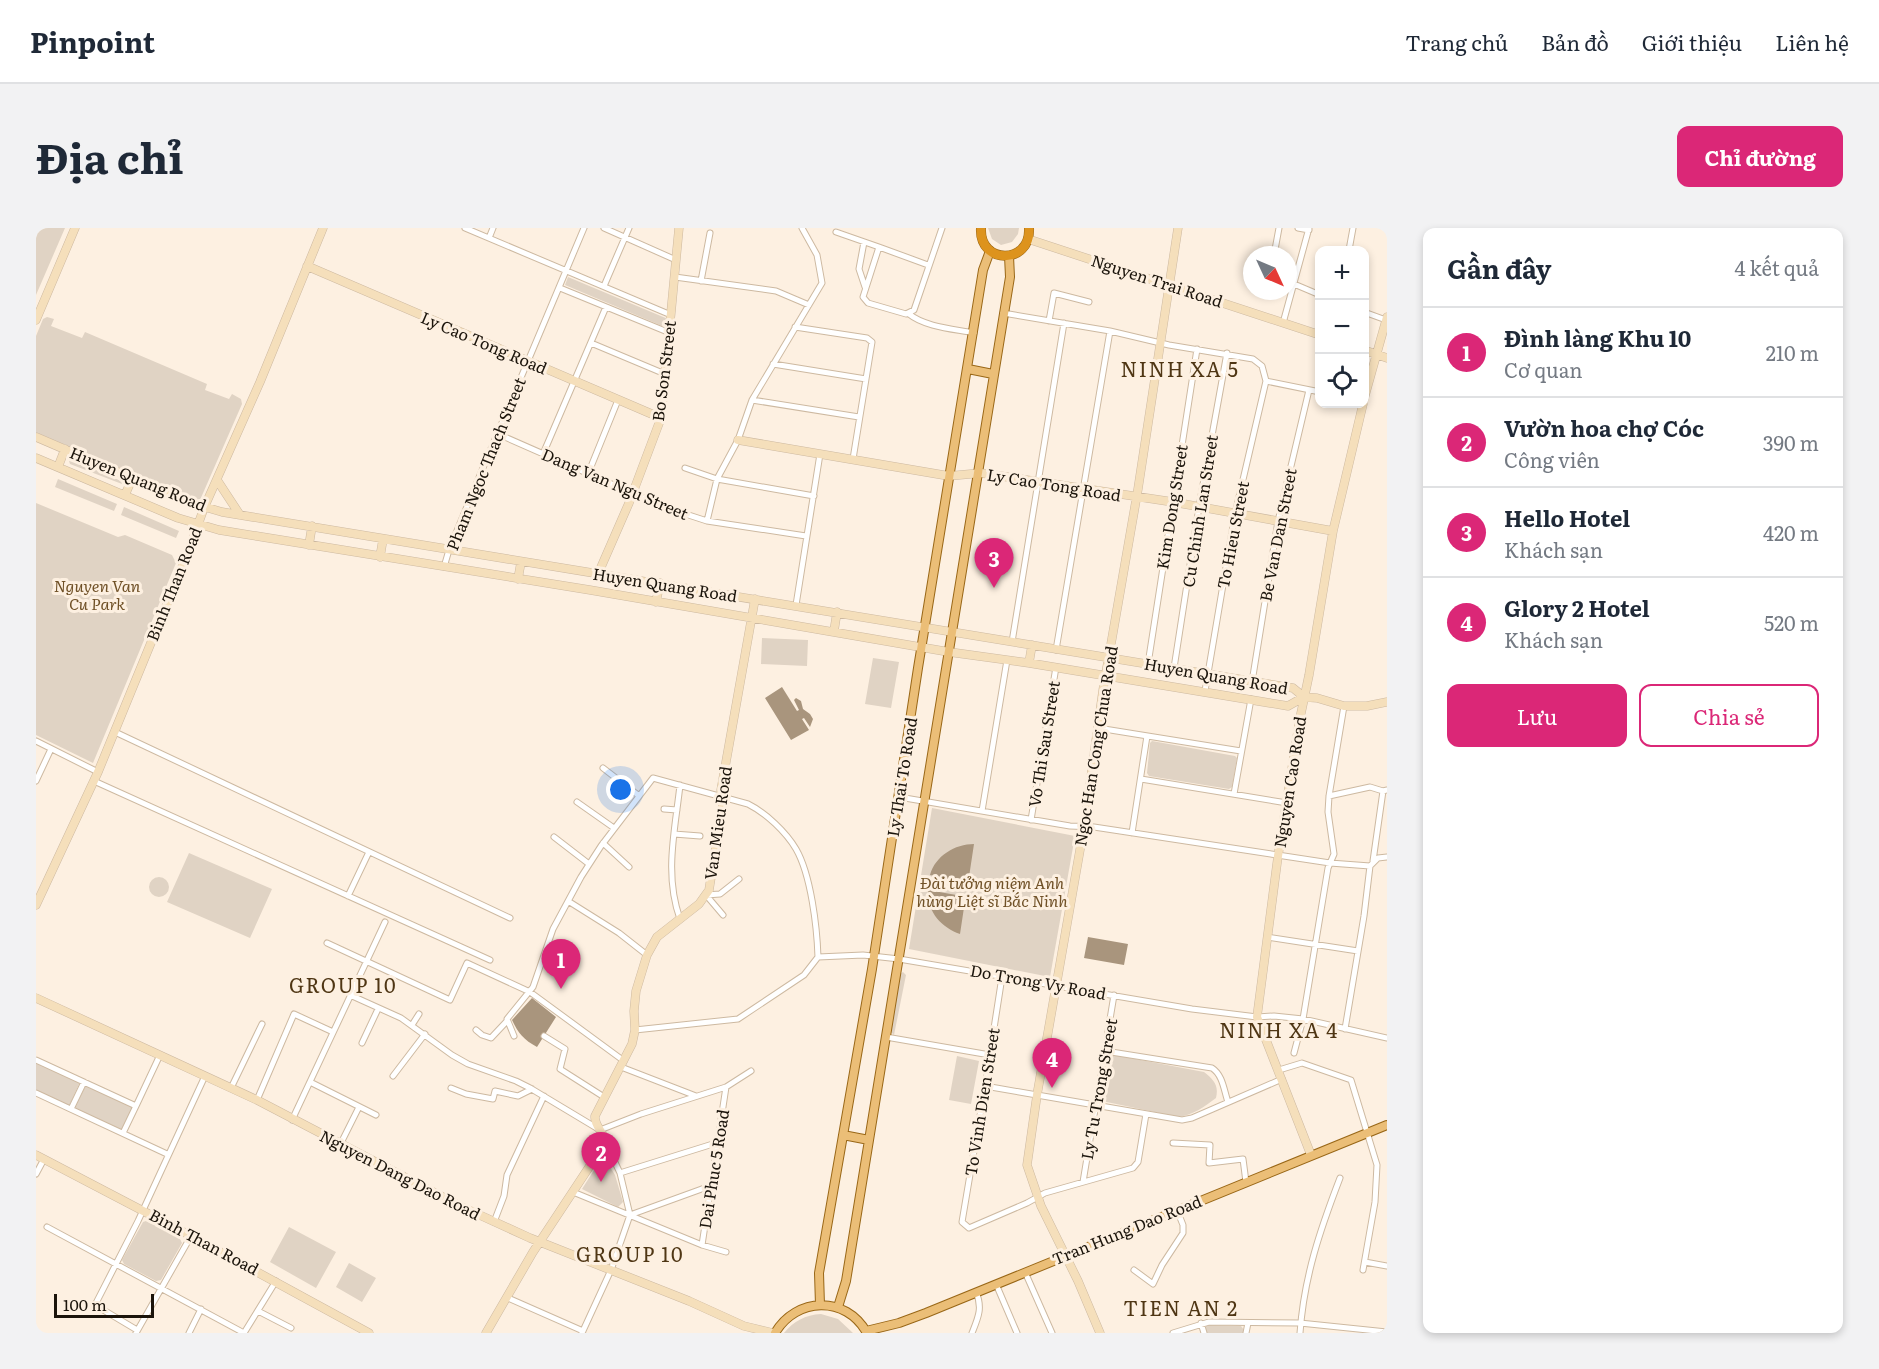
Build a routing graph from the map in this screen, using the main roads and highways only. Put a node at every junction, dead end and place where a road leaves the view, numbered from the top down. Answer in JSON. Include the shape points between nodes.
{"nodes":[{"id":1,"x":981,"y":228,"type":"edge"},
{"id":2,"x":1031,"y":232,"type":"edge"},
{"id":3,"x":990,"y":251,"type":"junction"},
{"id":4,"x":1009,"y":256,"type":"junction"},
{"id":5,"x":968,"y":369,"type":"junction"},
{"id":6,"x":993,"y":374,"type":"junction"},
{"id":7,"x":1387,"y":1125,"type":"edge"},
{"id":8,"x":843,"y":1135,"type":"junction"},
{"id":9,"x":869,"y":1140,"type":"junction"},
{"id":10,"x":820,"y":1305,"type":"junction"},
{"id":11,"x":838,"y":1307,"type":"junction"},
{"id":12,"x":866,"y":1332,"type":"edge"},
{"id":13,"x":774,"y":1333,"type":"edge"}],
"edges":[{"from":1,"to":3,"type":"highway","via":[[982,240]]},
{"from":2,"to":4,"type":"highway","via":[[1021,250]]},
{"from":3,"to":4,"type":"highway"},
{"from":3,"to":5,"type":"main road","name":"Ly Thai To Road"},
{"from":4,"to":6,"type":"main road","name":"Ly Thai To Road","via":[[1010,275]]},
{"from":5,"to":6,"type":"main road"},
{"from":5,"to":8,"type":"main road","name":"Ly Thai To Road"},
{"from":6,"to":9,"type":"main road","name":"Ly Thai To Road"},
{"from":7,"to":12,"type":"main road","name":"Tran Hung Dao Road","via":[[899,1323]]},
{"from":8,"to":9,"type":"main road"},
{"from":8,"to":10,"type":"main road","name":"Ly Thai To Road","via":[[818,1275]]},
{"from":9,"to":11,"type":"main road","name":"Ly Thai To Road","via":[[846,1281]]},
{"from":10,"to":11,"type":"main road"},
{"from":10,"to":13,"type":"main road","via":[[792,1313]]},
{"from":11,"to":12,"type":"main road","via":[[855,1318]]}]}
